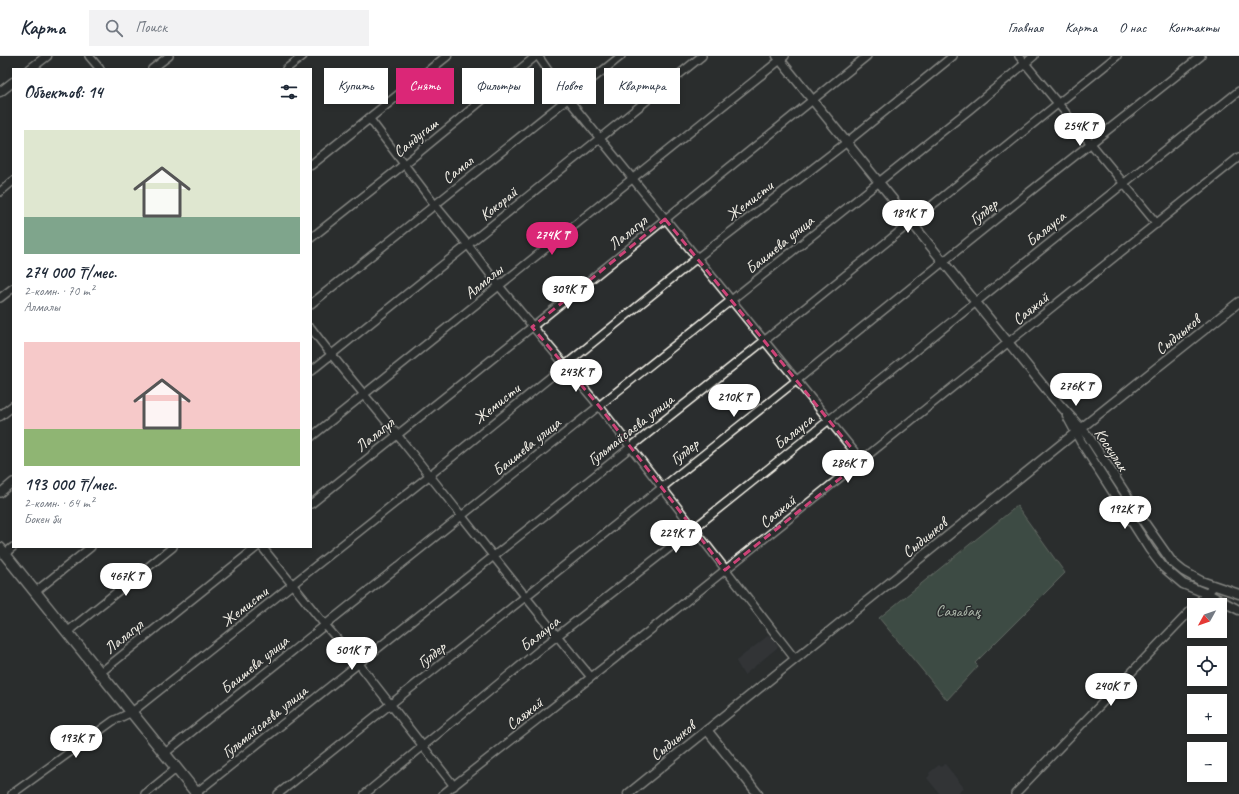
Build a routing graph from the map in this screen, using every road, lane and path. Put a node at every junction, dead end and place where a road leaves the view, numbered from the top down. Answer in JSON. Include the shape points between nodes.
{"nodes":[{"id":1,"x":47,"y":56,"type":"edge"},
{"id":2,"x":89,"y":56,"type":"edge"},
{"id":3,"x":169,"y":56,"type":"edge"},
{"id":4,"x":303,"y":56,"type":"edge"},
{"id":5,"x":447,"y":56,"type":"edge"},
{"id":6,"x":537,"y":56,"type":"edge"},
{"id":7,"x":621,"y":56,"type":"edge"},
{"id":8,"x":702,"y":56,"type":"edge"},
{"id":9,"x":867,"y":56,"type":"edge"},
{"id":10,"x":953,"y":56,"type":"edge"},
{"id":11,"x":1019,"y":56,"type":"edge"},
{"id":12,"x":1034,"y":56,"type":"edge"},
{"id":13,"x":1117,"y":56,"type":"edge"},
{"id":14,"x":1201,"y":56,"type":"edge"},
{"id":15,"x":781,"y":57,"type":"edge"},
{"id":16,"x":1026,"y":63,"type":"junction"},
{"id":17,"x":31,"y":68,"type":"edge"},
{"id":18,"x":99,"y":68,"type":"edge"},
{"id":19,"x":153,"y":68,"type":"edge"},
{"id":20,"x":287,"y":68,"type":"edge"},
{"id":21,"x":546,"y":68,"type":"edge"},
{"id":22,"x":596,"y":76,"type":"edge"},
{"id":23,"x":12,"y":83,"type":"edge"},
{"id":24,"x":1239,"y":91,"type":"edge"},
{"id":25,"x":0,"y":92,"type":"edge"},
{"id":26,"x":812,"y":99,"type":"junction"},
{"id":27,"x":562,"y":104,"type":"edge"},
{"id":28,"x":572,"y":104,"type":"edge"},
{"id":29,"x":1058,"y":104,"type":"junction"},
{"id":30,"x":369,"y":118,"type":"junction"},
{"id":31,"x":600,"y":139,"type":"junction"},
{"id":32,"x":847,"y":142,"type":"junction"},
{"id":33,"x":1090,"y":144,"type":"junction"},
{"id":34,"x":1239,"y":157,"type":"edge"},
{"id":35,"x":312,"y":164,"type":"edge"},
{"id":36,"x":404,"y":164,"type":"junction"},
{"id":37,"x":632,"y":178,"type":"junction"},
{"id":38,"x":878,"y":181,"type":"junction"},
{"id":39,"x":12,"y":182,"type":"edge"},
{"id":40,"x":1124,"y":183,"type":"junction"},
{"id":41,"x":0,"y":192,"type":"edge"},
{"id":42,"x":435,"y":205,"type":"junction"},
{"id":43,"x":665,"y":219,"type":"junction"},
{"id":44,"x":911,"y":222,"type":"junction"},
{"id":45,"x":1157,"y":224,"type":"junction"},
{"id":46,"x":312,"y":237,"type":"edge"},
{"id":47,"x":468,"y":245,"type":"junction"},
{"id":48,"x":697,"y":258,"type":"junction"},
{"id":49,"x":944,"y":262,"type":"junction"},
{"id":50,"x":499,"y":286,"type":"junction"},
{"id":51,"x":12,"y":289,"type":"edge"},
{"id":52,"x":0,"y":298,"type":"edge"},
{"id":53,"x":731,"y":300,"type":"junction"},
{"id":54,"x":976,"y":301,"type":"junction"},
{"id":55,"x":1239,"y":302,"type":"edge"},
{"id":56,"x":312,"y":303,"type":"edge"},
{"id":57,"x":532,"y":327,"type":"junction"},
{"id":58,"x":312,"y":329,"type":"edge"},
{"id":59,"x":764,"y":341,"type":"junction"},
{"id":60,"x":1009,"y":342,"type":"junction"},
{"id":61,"x":330,"y":355,"type":"junction"},
{"id":62,"x":566,"y":365,"type":"junction"},
{"id":63,"x":312,"y":370,"type":"edge"},
{"id":64,"x":797,"y":380,"type":"junction"},
{"id":65,"x":364,"y":395,"type":"junction"},
{"id":66,"x":599,"y":406,"type":"junction"},
{"id":67,"x":12,"y":407,"type":"edge"},
{"id":68,"x":0,"y":416,"type":"edge"},
{"id":69,"x":829,"y":420,"type":"junction"},
{"id":70,"x":1078,"y":430,"type":"junction"},
{"id":71,"x":397,"y":434,"type":"junction"},
{"id":72,"x":312,"y":436,"type":"edge"},
{"id":73,"x":630,"y":447,"type":"junction"},
{"id":74,"x":862,"y":461,"type":"junction"},
{"id":75,"x":430,"y":476,"type":"junction"},
{"id":76,"x":12,"y":483,"type":"edge"},
{"id":77,"x":662,"y":487,"type":"junction"},
{"id":78,"x":0,"y":493,"type":"edge"},
{"id":79,"x":312,"y":503,"type":"edge"},
{"id":80,"x":462,"y":515,"type":"junction"},
{"id":81,"x":693,"y":529,"type":"junction"},
{"id":82,"x":12,"y":547,"type":"edge"},
{"id":83,"x":90,"y":548,"type":"edge"},
{"id":84,"x":172,"y":548,"type":"edge"},
{"id":85,"x":256,"y":548,"type":"edge"},
{"id":86,"x":263,"y":548,"type":"edge"},
{"id":87,"x":2,"y":551,"type":"edge"},
{"id":88,"x":493,"y":556,"type":"junction"},
{"id":89,"x":725,"y":570,"type":"junction"},
{"id":90,"x":292,"y":585,"type":"junction"},
{"id":91,"x":1214,"y":586,"type":"junction"},
{"id":92,"x":35,"y":592,"type":"junction"},
{"id":93,"x":1206,"y":594,"type":"junction"},
{"id":94,"x":1239,"y":594,"type":"edge"},
{"id":95,"x":525,"y":596,"type":"junction"},
{"id":96,"x":1202,"y":598,"type":"edge"},
{"id":97,"x":1239,"y":610,"type":"edge"},
{"id":98,"x":1187,"y":614,"type":"edge"},
{"id":99,"x":324,"y":625,"type":"junction"},
{"id":100,"x":67,"y":632,"type":"junction"},
{"id":101,"x":557,"y":636,"type":"junction"},
{"id":102,"x":795,"y":659,"type":"junction"},
{"id":103,"x":359,"y":664,"type":"junction"},
{"id":104,"x":100,"y":673,"type":"junction"},
{"id":105,"x":591,"y":677,"type":"junction"},
{"id":106,"x":390,"y":705,"type":"junction"},
{"id":107,"x":132,"y":712,"type":"junction"},
{"id":108,"x":707,"y":730,"type":"junction"},
{"id":109,"x":422,"y":747,"type":"junction"},
{"id":110,"x":165,"y":753,"type":"junction"},
{"id":111,"x":177,"y":768,"type":"junction"},
{"id":112,"x":454,"y":786,"type":"junction"},
{"id":113,"x":12,"y":794,"type":"edge"},
{"id":114,"x":145,"y":794,"type":"edge"},
{"id":115,"x":197,"y":794,"type":"edge"},
{"id":116,"x":278,"y":794,"type":"edge"},
{"id":117,"x":365,"y":794,"type":"edge"},
{"id":118,"x":443,"y":794,"type":"edge"},
{"id":119,"x":628,"y":794,"type":"edge"},
{"id":120,"x":758,"y":794,"type":"edge"},
{"id":121,"x":1015,"y":794,"type":"edge"}],
"edges":[{"from":1,"to":17,"type":"street"},
{"from":2,"to":18,"type":"street"},
{"from":3,"to":19,"type":"street"},
{"from":4,"to":20,"type":"street"},
{"from":5,"to":30,"type":"street"},
{"from":6,"to":21,"type":"street"},
{"from":6,"to":36,"type":"street","name":"Сандугаш"},
{"from":7,"to":22,"type":"street","name":"Самал"},
{"from":8,"to":31,"type":"street","name":"Кокорай"},
{"from":9,"to":26,"type":"street","name":"Лалагул"},
{"from":10,"to":32,"type":"street","name":"Жемисти"},
{"from":11,"to":16,"type":"street"},
{"from":12,"to":16,"type":"street","name":"Баишева улица"},
{"from":13,"to":29,"type":"street","name":"Гульмайсаева улица"},
{"from":14,"to":33,"type":"street","name":"Гулдер"},
{"from":15,"to":26,"type":"street"},
{"from":15,"to":37,"type":"street","name":"Алмалы"},
{"from":16,"to":29,"type":"street"},
{"from":16,"to":38,"type":"street","name":"Баишева улица"},
{"from":23,"to":25,"type":"street"},
{"from":24,"to":40,"type":"street","name":"Балауса"},
{"from":26,"to":32,"type":"street"},
{"from":26,"to":43,"type":"street","name":"Лалагул"},
{"from":27,"to":42,"type":"street","name":"Самал"},
{"from":28,"to":31,"type":"street"},
{"from":29,"to":33,"type":"street"},
{"from":29,"to":44,"type":"street","name":"Гульмайсаева улица"},
{"from":30,"to":35,"type":"street"},
{"from":30,"to":36,"type":"street"},
{"from":31,"to":37,"type":"street"},
{"from":31,"to":47,"type":"street","name":"Кокорай"},
{"from":32,"to":38,"type":"street"},
{"from":32,"to":48,"type":"street","name":"Жемисти"},
{"from":33,"to":40,"type":"street"},
{"from":33,"to":49,"type":"street","name":"Гулдер"},
{"from":34,"to":45,"type":"street","name":"Саяжай"},
{"from":36,"to":42,"type":"street"},
{"from":36,"to":46,"type":"street","name":"Сандугаш"},
{"from":37,"to":43,"type":"street"},
{"from":37,"to":50,"type":"street","name":"Алмалы"},
{"from":38,"to":44,"type":"street"},
{"from":38,"to":53,"type":"street","name":"Баишева улица"},
{"from":39,"to":41,"type":"street"},
{"from":40,"to":45,"type":"street"},
{"from":40,"to":54,"type":"street","name":"Балауса"},
{"from":42,"to":47,"type":"street"},
{"from":42,"to":56,"type":"street","name":"Самал"},
{"from":43,"to":48,"type":"street"},
{"from":43,"to":57,"type":"street","name":"Лалагул"},
{"from":44,"to":49,"type":"street"},
{"from":44,"to":59,"type":"street","name":"Гульмайсаева улица"},
{"from":45,"to":60,"type":"street","name":"Саяжай"},
{"from":47,"to":50,"type":"street"},
{"from":47,"to":61,"type":"street","name":"Кокорай"},
{"from":48,"to":53,"type":"street"},
{"from":48,"to":62,"type":"street","name":"Жемисти"},
{"from":49,"to":54,"type":"street"},
{"from":49,"to":64,"type":"street","name":"Гулдер"},
{"from":50,"to":57,"type":"street"},
{"from":50,"to":65,"type":"street","name":"Алмалы"},
{"from":51,"to":52,"type":"street"},
{"from":53,"to":59,"type":"street"},
{"from":53,"to":66,"type":"street","name":"Баишева улица"},
{"from":54,"to":60,"type":"street"},
{"from":54,"to":69,"type":"street","name":"Балауса"},
{"from":55,"to":70,"type":"street","name":"Сыдиыков"},
{"from":57,"to":62,"type":"street"},
{"from":57,"to":71,"type":"street","name":"Лалагул"},
{"from":58,"to":61,"type":"street"},
{"from":59,"to":64,"type":"street"},
{"from":59,"to":73,"type":"street","name":"Гульмайсаева улица"},
{"from":60,"to":70,"type":"street"},
{"from":60,"to":74,"type":"street","name":"Саяжай"},
{"from":61,"to":63,"type":"street","name":"Кокорай"},
{"from":61,"to":65,"type":"street"},
{"from":62,"to":66,"type":"street"},
{"from":62,"to":75,"type":"street","name":"Жемисти"},
{"from":64,"to":69,"type":"street"},
{"from":64,"to":77,"type":"street","name":"Гулдер"},
{"from":65,"to":71,"type":"street"},
{"from":65,"to":72,"type":"street","name":"Алмалы"},
{"from":66,"to":73,"type":"street"},
{"from":66,"to":80,"type":"street","name":"Баишева улица"},
{"from":67,"to":68,"type":"street"},
{"from":69,"to":74,"type":"street"},
{"from":69,"to":81,"type":"street","name":"Балауса"},
{"from":70,"to":91,"type":"street","name":"Коскулак","via":[[1172,562],[1183,571]]},
{"from":70,"to":93,"type":"street","name":"Коскулак","via":[[1150,550],[1163,567],[1183,584]]},
{"from":70,"to":102,"type":"street","name":"Сыдиыков"},
{"from":71,"to":75,"type":"street"},
{"from":71,"to":79,"type":"street","name":"Лалагул"},
{"from":73,"to":77,"type":"street"},
{"from":73,"to":88,"type":"street","name":"Гульмайсаева улица"},
{"from":74,"to":89,"type":"street","name":"Саяжай"},
{"from":75,"to":80,"type":"street"},
{"from":75,"to":90,"type":"street","name":"Жемисти"},
{"from":76,"to":78,"type":"street"},
{"from":77,"to":81,"type":"street"},
{"from":77,"to":95,"type":"street","name":"Гулдер"},
{"from":80,"to":88,"type":"street"},
{"from":80,"to":99,"type":"street","name":"Баишева улица"},
{"from":81,"to":89,"type":"street"},
{"from":81,"to":101,"type":"street","name":"Балауса"},
{"from":82,"to":87,"type":"street"},
{"from":83,"to":92,"type":"street"},
{"from":84,"to":100,"type":"street"},
{"from":85,"to":104,"type":"street","name":"Лалагул"},
{"from":86,"to":90,"type":"street"},
{"from":87,"to":92,"type":"main road"},
{"from":88,"to":95,"type":"street"},
{"from":88,"to":103,"type":"street","name":"Гульмайсаева улица"},
{"from":89,"to":102,"type":"street"},
{"from":89,"to":105,"type":"street","name":"Саяжай"},
{"from":90,"to":99,"type":"street"},
{"from":90,"to":107,"type":"street","name":"Жемисти"},
{"from":91,"to":93,"type":"street"},
{"from":91,"to":94,"type":"street","name":"Коскулак"},
{"from":92,"to":100,"type":"main road"},
{"from":93,"to":96,"type":"street"},
{"from":93,"to":97,"type":"street","name":"Коскулак"},
{"from":95,"to":101,"type":"street"},
{"from":95,"to":106,"type":"street","name":"Гулдер"},
{"from":98,"to":121,"type":"street"},
{"from":99,"to":103,"type":"street"},
{"from":99,"to":110,"type":"street","name":"Баишева улица"},
{"from":100,"to":104,"type":"main road"},
{"from":101,"to":105,"type":"street"},
{"from":101,"to":109,"type":"street","name":"Балауса"},
{"from":102,"to":108,"type":"street","name":"Сыдиыков"},
{"from":103,"to":106,"type":"street"},
{"from":103,"to":115,"type":"street","name":"Гульмайсаева улица"},
{"from":104,"to":107,"type":"main road"},
{"from":105,"to":112,"type":"street","name":"Саяжай"},
{"from":106,"to":109,"type":"street"},
{"from":106,"to":116,"type":"street","name":"Гулдер"},
{"from":107,"to":110,"type":"main road"},
{"from":107,"to":113,"type":"street","name":"Жемисти","via":[[113,720]]},
{"from":108,"to":119,"type":"street","name":"Сыдиыков"},
{"from":108,"to":120,"type":"street"},
{"from":109,"to":112,"type":"street"},
{"from":109,"to":117,"type":"street","name":"Балауса"},
{"from":110,"to":111,"type":"main road"},
{"from":111,"to":114,"type":"street"},
{"from":111,"to":115,"type":"main road"},
{"from":112,"to":118,"type":"street","name":"Саяжай"}]}
